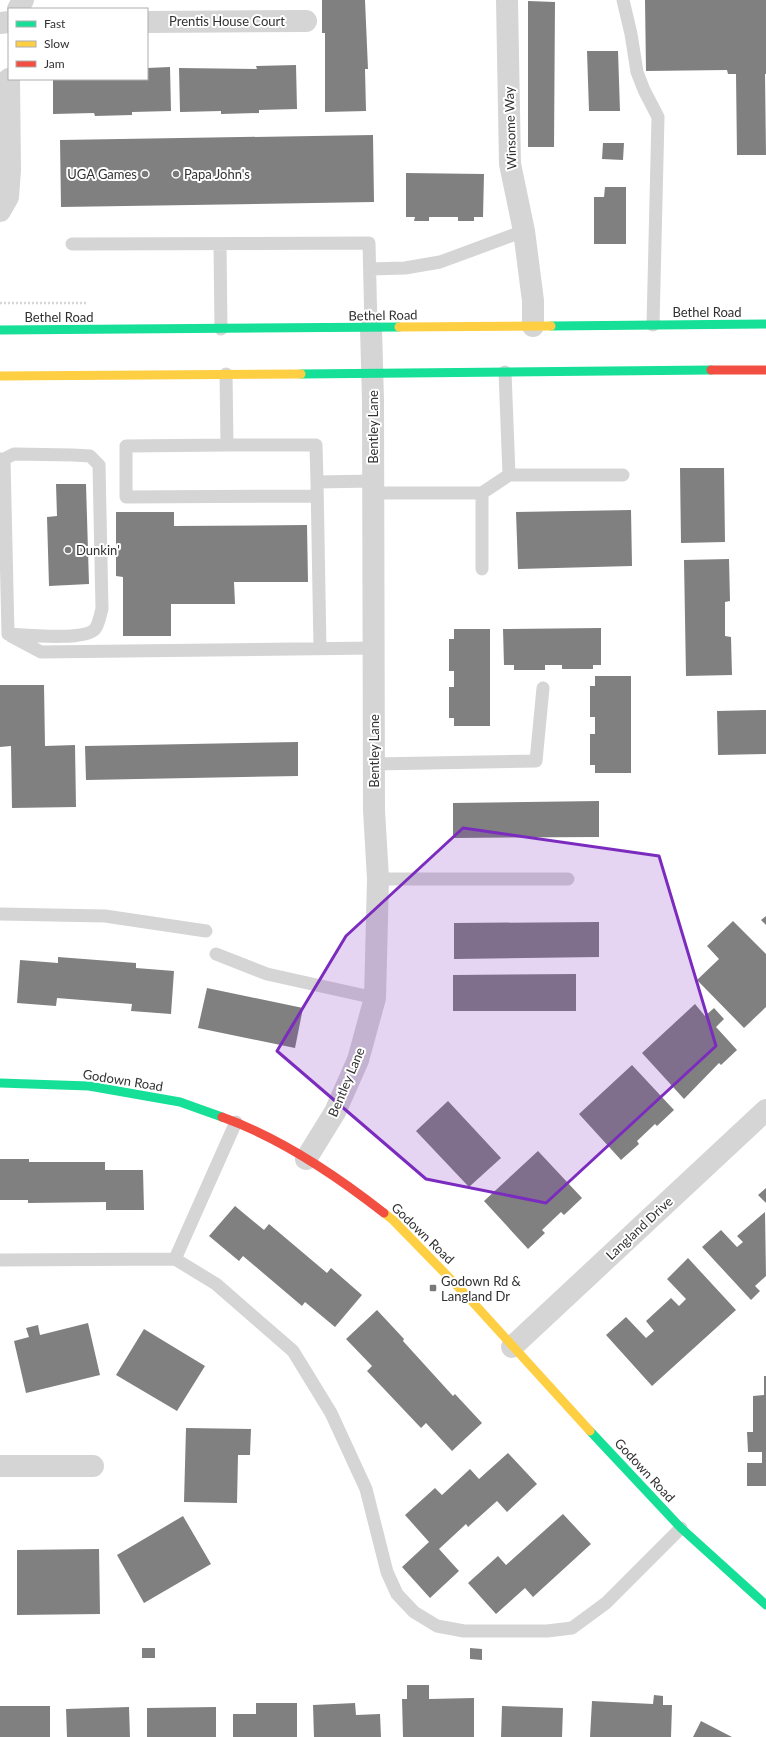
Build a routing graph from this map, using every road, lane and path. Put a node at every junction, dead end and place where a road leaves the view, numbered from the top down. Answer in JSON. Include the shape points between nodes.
{"nodes":[{"id":1,"x":507,"y":0,"type":"edge"},
{"id":2,"x":623,"y":0,"type":"edge"},
{"id":3,"x":306,"y":21,"type":"dead end"},
{"id":4,"x":148,"y":22,"type":"edge"},
{"id":5,"x":9,"y":80,"type":"edge"},
{"id":6,"x":0,"y":211,"type":"edge"},
{"id":7,"x":524,"y":231,"type":"junction"},
{"id":8,"x":72,"y":244,"type":"dead end"},
{"id":9,"x":220,"y":244,"type":"junction"},
{"id":10,"x":370,"y":269,"type":"junction"},
{"id":11,"x":766,"y":324,"type":"edge"},
{"id":12,"x":653,"y":325,"type":"junction"},
{"id":13,"x":533,"y":326,"type":"junction"},
{"id":14,"x":370,"y":328,"type":"junction"},
{"id":15,"x":221,"y":329,"type":"junction"},
{"id":16,"x":0,"y":330,"type":"edge"},
{"id":17,"x":766,"y":370,"type":"edge"},
{"id":18,"x":505,"y":372,"type":"junction"},
{"id":19,"x":226,"y":374,"type":"junction"},
{"id":20,"x":372,"y":374,"type":"junction"},
{"id":21,"x":0,"y":376,"type":"edge"},
{"id":22,"x":227,"y":445,"type":"junction"},
{"id":23,"x":2,"y":459,"type":"edge"},
{"id":24,"x":509,"y":474,"type":"junction"},
{"id":25,"x":623,"y":476,"type":"dead end"},
{"id":26,"x":317,"y":482,"type":"junction"},
{"id":27,"x":373,"y":487,"type":"junction"},
{"id":28,"x":482,"y":493,"type":"junction"},
{"id":29,"x":317,"y":496,"type":"junction"},
{"id":30,"x":482,"y":569,"type":"dead end"},
{"id":31,"x":4,"y":634,"type":"edge"},
{"id":32,"x":320,"y":648,"type":"junction"},
{"id":33,"x":374,"y":648,"type":"junction"},
{"id":34,"x":543,"y":688,"type":"dead end"},
{"id":35,"x":374,"y":764,"type":"junction"},
{"id":36,"x":378,"y":879,"type":"junction"},
{"id":37,"x":568,"y":879,"type":"dead end"},
{"id":38,"x":0,"y":914,"type":"edge"},
{"id":39,"x":206,"y":931,"type":"dead end"},
{"id":40,"x":216,"y":954,"type":"dead end"},
{"id":41,"x":374,"y":998,"type":"junction"},
{"id":42,"x":0,"y":1083,"type":"edge"},
{"id":43,"x":766,"y":1110,"type":"edge"},
{"id":44,"x":236,"y":1122,"type":"junction"},
{"id":45,"x":306,"y":1159,"type":"junction"},
{"id":46,"x":175,"y":1259,"type":"junction"},
{"id":47,"x":0,"y":1260,"type":"edge"},
{"id":48,"x":512,"y":1347,"type":"junction"},
{"id":49,"x":0,"y":1466,"type":"edge"},
{"id":50,"x":94,"y":1466,"type":"dead end"},
{"id":51,"x":681,"y":1528,"type":"junction"},
{"id":52,"x":766,"y":1605,"type":"edge"}],
"edges":[{"from":1,"to":7,"type":"street","name":"Winsome Way","via":[[510,164]]},
{"from":2,"to":12,"type":"lane","via":[[637,72],[658,117]]},
{"from":3,"to":4,"type":"street","name":"Prentis House Court"},
{"from":5,"to":6,"type":"street","via":[[10,170],[8,198]]},
{"from":7,"to":10,"type":"lane","via":[[440,262],[405,268]]},
{"from":7,"to":13,"type":"street","name":"Winsome Way","via":[[533,300]]},
{"from":8,"to":9,"type":"lane"},
{"from":9,"to":10,"type":"lane","via":[[369,243]]},
{"from":9,"to":15,"type":"lane"},
{"from":10,"to":14,"type":"lane"},
{"from":11,"to":12,"type":"main road","name":"Bethel Road"},
{"from":12,"to":13,"type":"main road","name":"Bethel Road"},
{"from":13,"to":14,"type":"main road","name":"Bethel Road"},
{"from":14,"to":15,"type":"main road","name":"Bethel Road"},
{"from":14,"to":20,"type":"street","name":"Bentley Lane"},
{"from":15,"to":16,"type":"main road","name":"Bethel Road"},
{"from":17,"to":18,"type":"main road"},
{"from":18,"to":20,"type":"main road"},
{"from":18,"to":24,"type":"lane"},
{"from":19,"to":20,"type":"main road"},
{"from":19,"to":21,"type":"main road"},
{"from":19,"to":22,"type":"lane"},
{"from":20,"to":27,"type":"street","name":"Bentley Lane"},
{"from":22,"to":26,"type":"lane","via":[[316,445]]},
{"from":22,"to":29,"type":"lane","via":[[126,446],[126,497]]},
{"from":23,"to":31,"type":"lane"},
{"from":23,"to":31,"type":"lane","via":[[14,454],[90,456],[99,465],[102,608],[94,629],[88,634]]},
{"from":24,"to":25,"type":"lane"},
{"from":24,"to":28,"type":"lane"},
{"from":26,"to":27,"type":"lane"},
{"from":26,"to":29,"type":"lane"},
{"from":27,"to":28,"type":"lane"},
{"from":27,"to":33,"type":"street","name":"Bentley Lane"},
{"from":28,"to":30,"type":"lane"},
{"from":29,"to":32,"type":"lane"},
{"from":31,"to":32,"type":"lane","via":[[41,652]]},
{"from":32,"to":33,"type":"lane"},
{"from":33,"to":35,"type":"street","name":"Bentley Lane"},
{"from":34,"to":35,"type":"lane","via":[[536,761]]},
{"from":35,"to":36,"type":"street","name":"Bentley Lane"},
{"from":36,"to":37,"type":"lane"},
{"from":36,"to":41,"type":"street","name":"Bentley Lane"},
{"from":38,"to":39,"type":"lane","via":[[105,916]]},
{"from":40,"to":41,"type":"lane","via":[[267,974]]},
{"from":41,"to":45,"type":"street","name":"Bentley Lane","via":[[358,1060],[335,1112]]},
{"from":42,"to":44,"type":"main road","name":"Godown Road","via":[[89,1086],[133,1093],[180,1102]]},
{"from":43,"to":48,"type":"street","name":"Langland Drive"},
{"from":44,"to":45,"type":"main road","name":"Godown Road","via":[[269,1137]]},
{"from":44,"to":46,"type":"lane"},
{"from":45,"to":48,"type":"main road","name":"Godown Road","via":[[357,1192],[393,1220],[469,1298]]},
{"from":46,"to":47,"type":"lane"},
{"from":46,"to":51,"type":"lane","via":[[216,1284],[293,1350],[331,1412],[366,1489],[387,1572],[397,1594],[414,1612],[437,1626],[464,1631],[572,1628],[606,1603]]},
{"from":48,"to":51,"type":"main road","name":"Godown Road"},
{"from":49,"to":50,"type":"street"},
{"from":51,"to":52,"type":"main road","name":"Godown Road"}]}
